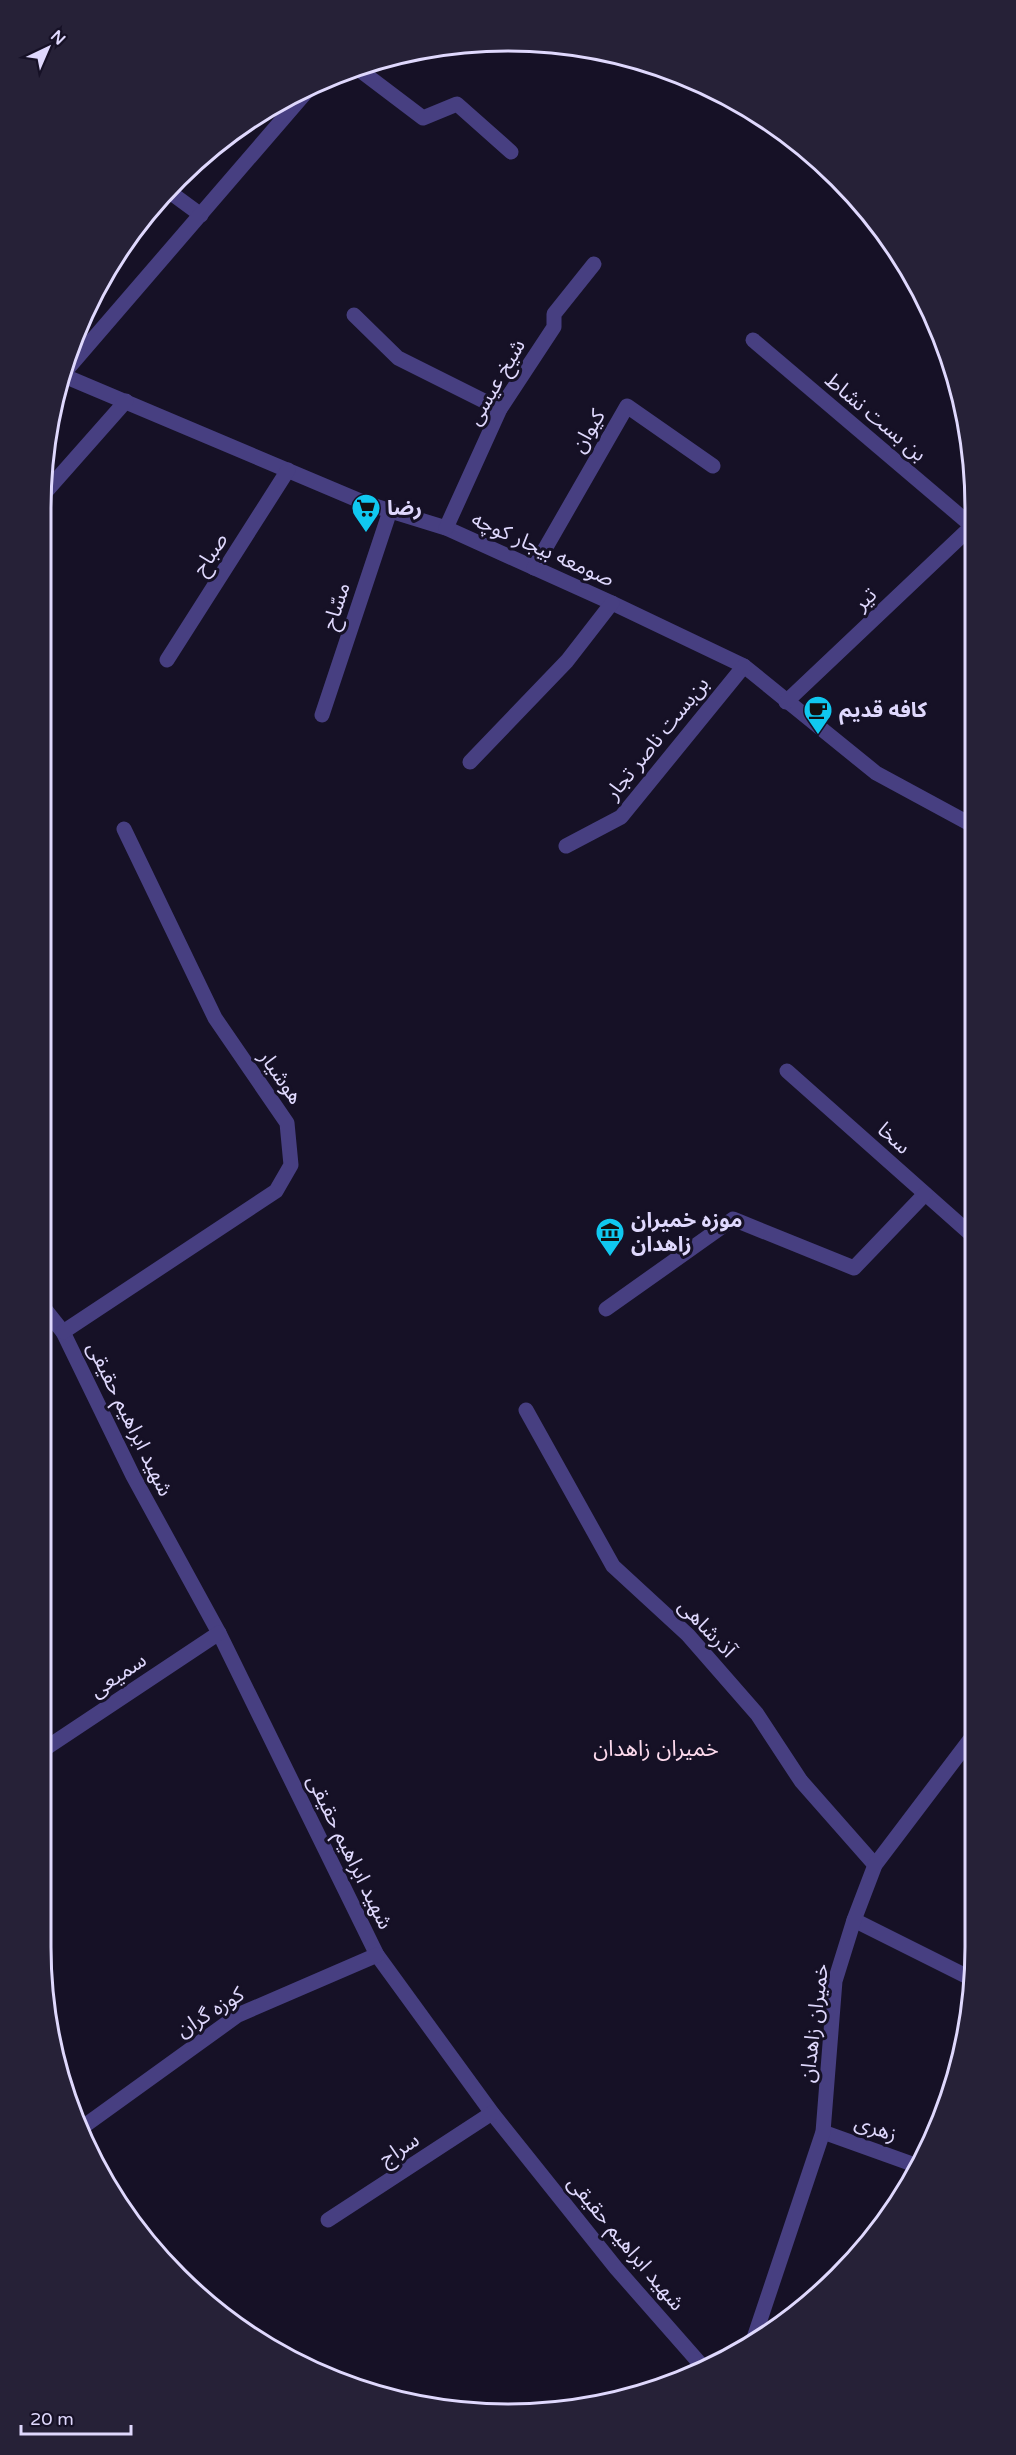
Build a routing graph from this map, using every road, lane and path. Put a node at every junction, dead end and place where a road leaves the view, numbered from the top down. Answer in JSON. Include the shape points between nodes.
{"nodes":[{"id":1,"x":365,"y":74,"type":"edge"},
{"id":2,"x":297,"y":103,"type":"edge"},
{"id":3,"x":511,"y":152,"type":"dead end"},
{"id":4,"x":175,"y":196,"type":"edge"},
{"id":5,"x":201,"y":215,"type":"junction"},
{"id":6,"x":594,"y":264,"type":"dead end"},
{"id":7,"x":354,"y":315,"type":"dead end"},
{"id":8,"x":753,"y":340,"type":"dead end"},
{"id":9,"x":76,"y":359,"type":"edge"},
{"id":10,"x":70,"y":378,"type":"edge"},
{"id":11,"x":126,"y":401,"type":"junction"},
{"id":12,"x":500,"y":409,"type":"junction"},
{"id":13,"x":713,"y":466,"type":"dead end"},
{"id":14,"x":288,"y":470,"type":"junction"},
{"id":15,"x":52,"y":485,"type":"edge"},
{"id":16,"x":390,"y":511,"type":"junction"},
{"id":17,"x":965,"y":520,"type":"edge"},
{"id":18,"x":446,"y":528,"type":"junction"},
{"id":19,"x":965,"y":533,"type":"edge"},
{"id":20,"x":534,"y":568,"type":"junction"},
{"id":21,"x":612,"y":603,"type":"junction"},
{"id":22,"x":167,"y":660,"type":"dead end"},
{"id":23,"x":744,"y":666,"type":"junction"},
{"id":24,"x":786,"y":702,"type":"junction"},
{"id":25,"x":322,"y":715,"type":"dead end"},
{"id":26,"x":470,"y":762,"type":"dead end"},
{"id":27,"x":965,"y":821,"type":"edge"},
{"id":28,"x":124,"y":829,"type":"dead end"},
{"id":29,"x":566,"y":846,"type":"dead end"},
{"id":30,"x":787,"y":1071,"type":"dead end"},
{"id":31,"x":926,"y":1194,"type":"junction"},
{"id":32,"x":965,"y":1229,"type":"edge"},
{"id":33,"x":606,"y":1309,"type":"dead end"},
{"id":34,"x":51,"y":1317,"type":"edge"},
{"id":35,"x":63,"y":1332,"type":"junction"},
{"id":36,"x":526,"y":1410,"type":"dead end"},
{"id":37,"x":219,"y":1633,"type":"junction"},
{"id":38,"x":51,"y":1745,"type":"edge"},
{"id":39,"x":965,"y":1746,"type":"edge"},
{"id":40,"x":875,"y":1865,"type":"junction"},
{"id":41,"x":854,"y":1920,"type":"junction"},
{"id":42,"x":377,"y":1955,"type":"junction"},
{"id":43,"x":964,"y":1975,"type":"edge"},
{"id":44,"x":492,"y":2113,"type":"junction"},
{"id":45,"x":87,"y":2124,"type":"edge"},
{"id":46,"x":823,"y":2132,"type":"junction"},
{"id":47,"x":911,"y":2163,"type":"edge"},
{"id":48,"x":328,"y":2220,"type":"dead end"},
{"id":49,"x":757,"y":2330,"type":"edge"},
{"id":50,"x":699,"y":2362,"type":"edge"}],
"edges":[{"from":1,"to":3,"type":"street","via":[[423,118],[457,104]]},
{"from":2,"to":5,"type":"street"},
{"from":4,"to":5,"type":"street"},
{"from":5,"to":9,"type":"street"},
{"from":6,"to":12,"type":"street","name":"شیخ عیسی","via":[[554,314],[554,327]]},
{"from":7,"to":12,"type":"street","via":[[398,358]]},
{"from":8,"to":17,"type":"street","name":"بن بست نشاط"},
{"from":10,"to":11,"type":"street","name":"صومعه بیجار کوچه"},
{"from":11,"to":14,"type":"street","name":"صومعه بیجار کوچه"},
{"from":11,"to":15,"type":"street"},
{"from":12,"to":18,"type":"street","name":"شیخ عیسی"},
{"from":13,"to":20,"type":"street","name":"کیوان","via":[[627,406]]},
{"from":14,"to":16,"type":"street","name":"صومعه بیجار کوچه"},
{"from":14,"to":22,"type":"street","name":"صباح"},
{"from":16,"to":18,"type":"street","name":"صومعه بیجار کوچه"},
{"from":16,"to":25,"type":"street","name":"مسّاح"},
{"from":18,"to":20,"type":"street","name":"صومعه بیجار کوچه"},
{"from":19,"to":24,"type":"street","name":"تیر"},
{"from":20,"to":21,"type":"street","name":"صومعه بیجار کوچه"},
{"from":21,"to":23,"type":"street","name":"صومعه بیجار کوچه"},
{"from":21,"to":26,"type":"street","via":[[567,662]]},
{"from":23,"to":24,"type":"street","name":"صومعه بیجار کوچه"},
{"from":23,"to":29,"type":"street","name":"بن‌بست ناصر تجار","via":[[621,817]]},
{"from":24,"to":27,"type":"street","name":"صومعه بیجار کوچه","via":[[876,773]]},
{"from":28,"to":35,"type":"street","name":"هوشیار","via":[[215,1018],[287,1123],[291,1165],[276,1191]]},
{"from":30,"to":31,"type":"street","name":"سخا"},
{"from":31,"to":32,"type":"street","name":"سخا"},
{"from":31,"to":33,"type":"street","via":[[854,1268],[733,1219]]},
{"from":34,"to":35,"type":"street","name":"شهید ابراهیم حقیقی"},
{"from":35,"to":37,"type":"street","name":"شهید ابراهیم حقیقی","via":[[133,1476]]},
{"from":36,"to":40,"type":"street","name":"آذرشاهی","via":[[613,1566],[688,1635],[757,1714],[801,1782]]},
{"from":37,"to":38,"type":"street","name":"سمیعی"},
{"from":37,"to":42,"type":"street","name":"شهید ابراهیم حقیقی"},
{"from":39,"to":40,"type":"street","name":"خمیران زاهدان"},
{"from":40,"to":41,"type":"street","name":"خمیران زاهدان"},
{"from":41,"to":43,"type":"street"},
{"from":41,"to":46,"type":"street","name":"خمیران زاهدان","via":[[836,1981]]},
{"from":42,"to":44,"type":"street","name":"شهید ابراهیم حقیقی"},
{"from":42,"to":45,"type":"street","name":"کوزه گران","via":[[238,2015]]},
{"from":44,"to":48,"type":"street","name":"سراج"},
{"from":44,"to":50,"type":"street","name":"شهید ابراهیم حقیقی","via":[[616,2268]]},
{"from":46,"to":47,"type":"street","name":"زهری"},
{"from":46,"to":49,"type":"street","name":"خمیران زاهدان"}]}
